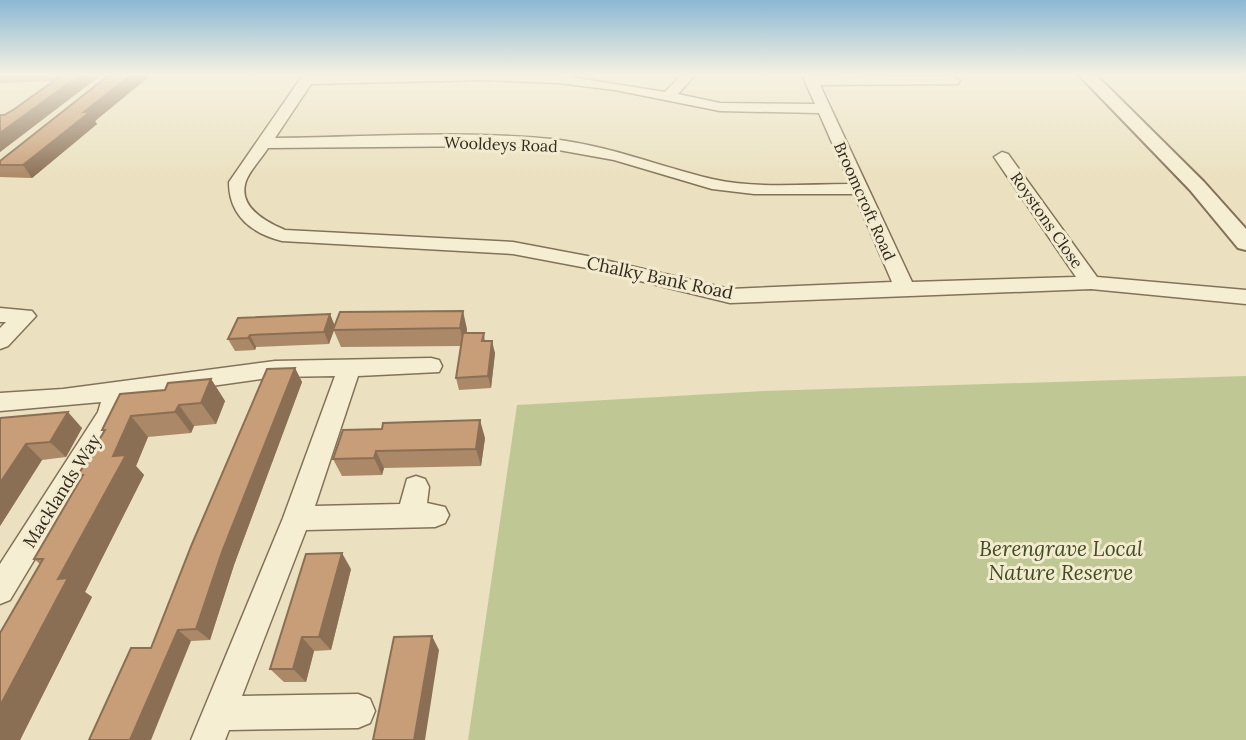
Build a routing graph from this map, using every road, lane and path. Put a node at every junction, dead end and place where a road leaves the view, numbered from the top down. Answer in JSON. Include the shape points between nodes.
{"nodes":[{"id":1,"x":824,"y":109,"type":"edge"},
{"id":2,"x":286,"y":110,"type":"edge"},
{"id":3,"x":1121,"y":110,"type":"edge"},
{"id":4,"x":263,"y":143,"type":"junction"},
{"id":5,"x":1002,"y":157,"type":"dead end"},
{"id":6,"x":860,"y":189,"type":"junction"},
{"id":7,"x":1246,"y":243,"type":"edge"},
{"id":8,"x":1091,"y":283,"type":"junction"},
{"id":9,"x":905,"y":288,"type":"junction"},
{"id":10,"x":1246,"y":297,"type":"edge"},
{"id":11,"x":9,"y":319,"type":"edge"},
{"id":12,"x":0,"y":341,"type":"edge"},
{"id":13,"x":431,"y":366,"type":"dead end"},
{"id":14,"x":349,"y":368,"type":"junction"},
{"id":15,"x":117,"y":390,"type":"junction"},
{"id":16,"x":0,"y":402,"type":"edge"},
{"id":17,"x":416,"y":487,"type":"dead end"},
{"id":18,"x":297,"y":518,"type":"junction"},
{"id":19,"x":0,"y":590,"type":"edge"},
{"id":20,"x":358,"y":711,"type":"dead end"},
{"id":21,"x":214,"y":727,"type":"edge"}],
"edges":[{"from":1,"to":6,"type":"street","name":"Broomcroft Road"},
{"from":2,"to":4,"type":"street","name":"Chalky Bank Road"},
{"from":3,"to":7,"type":"street"},
{"from":4,"to":6,"type":"street","name":"Wooldeys Road","via":[[554,144],[617,156],[712,184],[754,189]]},
{"from":4,"to":9,"type":"street","name":"Chalky Bank Road","via":[[237,182],[236,198],[244,214],[282,235],[513,248],[730,296]]},
{"from":5,"to":8,"type":"street","name":"Roystons Close"},
{"from":6,"to":9,"type":"street","name":"Broomcroft Road"},
{"from":8,"to":9,"type":"street","name":"Chalky Bank Road"},
{"from":8,"to":10,"type":"street","name":"Chalky Bank Road"},
{"from":11,"to":12,"type":"street"},
{"from":13,"to":14,"type":"street"},
{"from":14,"to":15,"type":"street","via":[[253,371]]},
{"from":14,"to":18,"type":"street"},
{"from":15,"to":16,"type":"street"},
{"from":15,"to":19,"type":"street","name":"Macklands Way","via":[[109,414]]},
{"from":17,"to":18,"type":"street","via":[[423,515]]},
{"from":18,"to":21,"type":"street"},
{"from":20,"to":21,"type":"street"}]}
